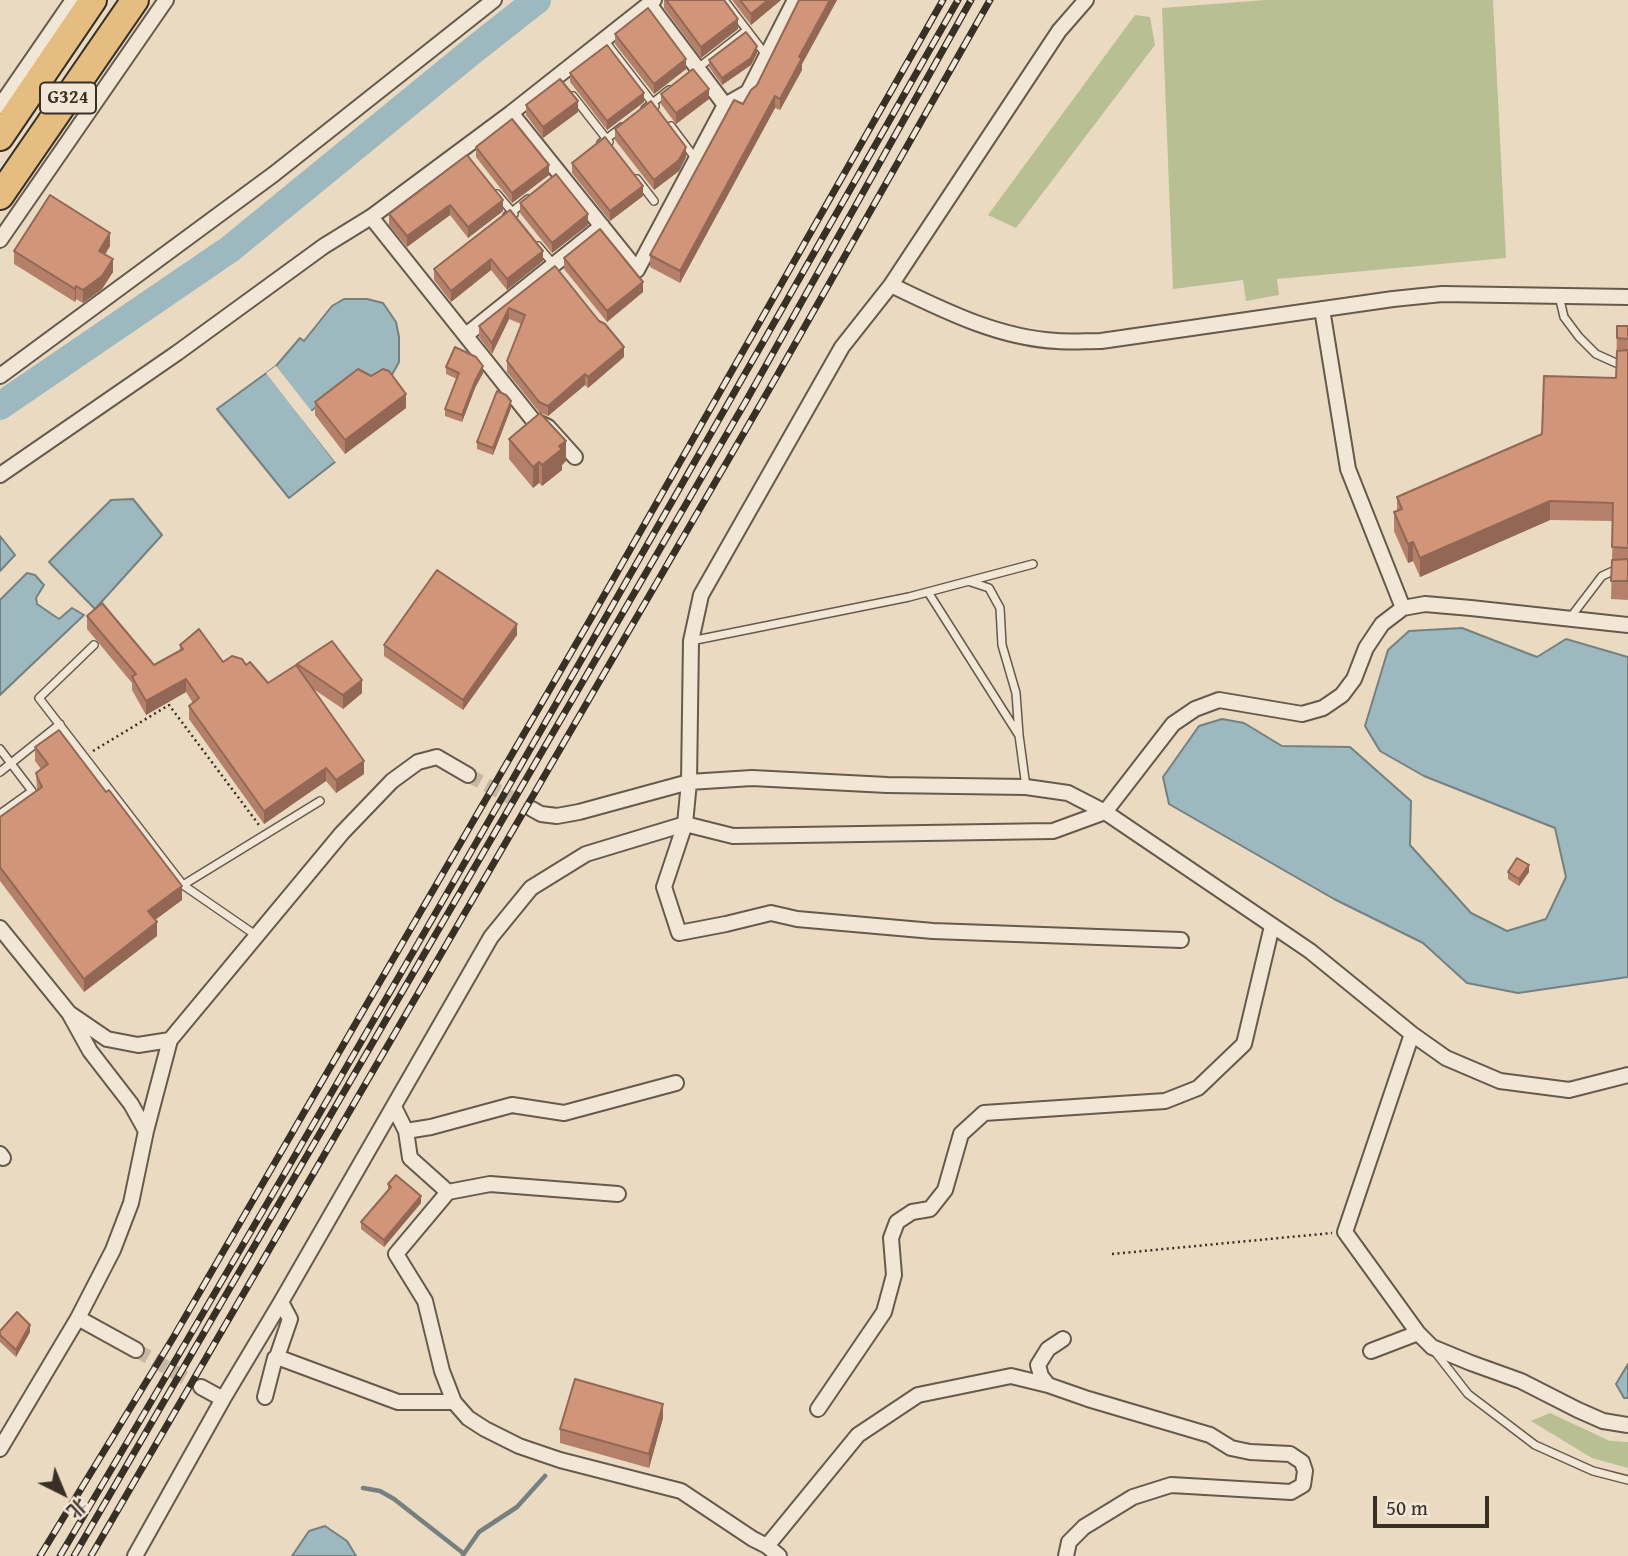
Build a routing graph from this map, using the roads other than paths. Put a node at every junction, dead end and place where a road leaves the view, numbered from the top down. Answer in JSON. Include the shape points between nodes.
{"nodes":[{"id":1,"x":135,"y":0,"type":"edge"},
{"id":2,"x":166,"y":0,"type":"edge"},
{"id":3,"x":494,"y":0,"type":"edge"},
{"id":4,"x":724,"y":0,"type":"edge"},
{"id":5,"x":795,"y":0,"type":"edge"},
{"id":6,"x":1086,"y":0,"type":"edge"},
{"id":7,"x":652,"y":2,"type":"edge"},
{"id":8,"x":81,"y":3,"type":"edge"},
{"id":9,"x":747,"y":30,"type":"junction"},
{"id":10,"x":604,"y":40,"type":"junction"},
{"id":11,"x":767,"y":56,"type":"junction"},
{"id":12,"x":693,"y":71,"type":"junction"},
{"id":13,"x":558,"y":76,"type":"junction"},
{"id":14,"x":680,"y":82,"type":"edge"},
{"id":15,"x":652,"y":103,"type":"junction"},
{"id":16,"x":725,"y":105,"type":"junction"},
{"id":17,"x":0,"y":106,"type":"edge"},
{"id":18,"x":660,"y":112,"type":"edge"},
{"id":19,"x":511,"y":113,"type":"junction"},
{"id":20,"x":634,"y":117,"type":"edge"},
{"id":21,"x":667,"y":122,"type":"edge"},
{"id":22,"x":625,"y":124,"type":"edge"},
{"id":23,"x":0,"y":137,"type":"edge"},
{"id":24,"x":606,"y":139,"type":"junction"},
{"id":25,"x":597,"y":146,"type":"edge"},
{"id":26,"x":614,"y":149,"type":"edge"},
{"id":27,"x":696,"y":160,"type":"junction"},
{"id":28,"x":630,"y":170,"type":"edge"},
{"id":29,"x":495,"y":191,"type":"edge"},
{"id":30,"x":0,"y":196,"type":"edge"},
{"id":31,"x":531,"y":197,"type":"edge"},
{"id":32,"x":654,"y":201,"type":"dead end"},
{"id":33,"x":512,"y":212,"type":"junction"},
{"id":34,"x":371,"y":217,"type":"junction"},
{"id":35,"x":502,"y":219,"type":"edge"},
{"id":36,"x":520,"y":222,"type":"edge"},
{"id":37,"x":602,"y":226,"type":"junction"},
{"id":38,"x":0,"y":240,"type":"edge"},
{"id":39,"x":537,"y":244,"type":"edge"},
{"id":40,"x":558,"y":270,"type":"junction"},
{"id":41,"x":891,"y":285,"type":"junction"},
{"id":42,"x":1558,"y":295,"type":"junction"},
{"id":43,"x":1628,"y":297,"type":"edge"},
{"id":44,"x":1322,"y":309,"type":"junction"},
{"id":45,"x":466,"y":335,"type":"junction"},
{"id":46,"x":1628,"y":363,"type":"edge"},
{"id":47,"x":0,"y":376,"type":"edge"},
{"id":48,"x":575,"y":457,"type":"dead end"},
{"id":49,"x":0,"y":475,"type":"edge"},
{"id":50,"x":1033,"y":564,"type":"dead end"},
{"id":51,"x":1628,"y":572,"type":"edge"},
{"id":52,"x":970,"y":581,"type":"junction"},
{"id":53,"x":928,"y":592,"type":"junction"},
{"id":54,"x":1403,"y":608,"type":"junction"},
{"id":55,"x":1569,"y":619,"type":"junction"},
{"id":56,"x":1628,"y":625,"type":"edge"},
{"id":57,"x":691,"y":641,"type":"junction"},
{"id":58,"x":94,"y":645,"type":"dead end"},
{"id":59,"x":60,"y":724,"type":"junction"},
{"id":60,"x":1018,"y":735,"type":"junction"},
{"id":61,"x":0,"y":749,"type":"edge"},
{"id":62,"x":11,"y":763,"type":"junction"},
{"id":63,"x":0,"y":772,"type":"edge"},
{"id":64,"x":468,"y":775,"type":"tunnel mouth"},
{"id":65,"x":689,"y":782,"type":"junction"},
{"id":66,"x":1027,"y":787,"type":"junction"},
{"id":67,"x":320,"y":802,"type":"dead end"},
{"id":68,"x":531,"y":809,"type":"tunnel mouth"},
{"id":69,"x":1105,"y":812,"type":"junction"},
{"id":70,"x":0,"y":814,"type":"edge"},
{"id":71,"x":685,"y":824,"type":"junction"},
{"id":72,"x":183,"y":885,"type":"junction"},
{"id":73,"x":1272,"y":926,"type":"junction"},
{"id":74,"x":0,"y":928,"type":"edge"},
{"id":75,"x":257,"y":936,"type":"junction"},
{"id":76,"x":1181,"y":940,"type":"dead end"},
{"id":77,"x":69,"y":1013,"type":"junction"},
{"id":78,"x":1412,"y":1034,"type":"junction"},
{"id":79,"x":170,"y":1040,"type":"junction"},
{"id":80,"x":1628,"y":1075,"type":"edge"},
{"id":81,"x":676,"y":1083,"type":"dead end"},
{"id":82,"x":394,"y":1107,"type":"junction"},
{"id":83,"x":146,"y":1131,"type":"junction"},
{"id":84,"x":406,"y":1131,"type":"junction"},
{"id":85,"x":448,"y":1192,"type":"junction"},
{"id":86,"x":618,"y":1194,"type":"dead end"},
{"id":87,"x":281,"y":1302,"type":"junction"},
{"id":88,"x":78,"y":1318,"type":"junction"},
{"id":89,"x":1418,"y":1333,"type":"junction"},
{"id":90,"x":1063,"y":1339,"type":"dead end"},
{"id":91,"x":1432,"y":1346,"type":"junction"},
{"id":92,"x":136,"y":1350,"type":"tunnel mouth"},
{"id":93,"x":1371,"y":1351,"type":"dead end"},
{"id":94,"x":275,"y":1357,"type":"dead end"},
{"id":95,"x":1048,"y":1385,"type":"junction"},
{"id":96,"x":201,"y":1387,"type":"tunnel mouth"},
{"id":97,"x":265,"y":1397,"type":"dead end"},
{"id":98,"x":223,"y":1399,"type":"junction"},
{"id":99,"x":454,"y":1402,"type":"junction"},
{"id":100,"x":818,"y":1409,"type":"dead end"},
{"id":101,"x":1628,"y":1425,"type":"edge"},
{"id":102,"x":0,"y":1449,"type":"edge"},
{"id":103,"x":1628,"y":1480,"type":"edge"},
{"id":104,"x":773,"y":1551,"type":"edge"},
{"id":105,"x":135,"y":1556,"type":"edge"},
{"id":106,"x":1066,"y":1556,"type":"edge"}],
"edges":[{"from":1,"to":30,"type":"highway","number":"G324"},
{"from":2,"to":38,"type":"street"},
{"from":3,"to":47,"type":"street","via":[[274,174]]},
{"from":4,"to":9,"type":"lane"},
{"from":5,"to":11,"type":"street"},
{"from":6,"to":41,"type":"street","via":[[1059,31]]},
{"from":7,"to":10,"type":"street"},
{"from":7,"to":12,"type":"street"},
{"from":8,"to":17,"type":"street"},
{"from":8,"to":23,"type":"highway","number":"G324"},
{"from":9,"to":11,"type":"lane"},
{"from":9,"to":12,"type":"lane"},
{"from":10,"to":13,"type":"street"},
{"from":10,"to":15,"type":"lane"},
{"from":11,"to":16,"type":"street","via":[[748,92]]},
{"from":12,"to":16,"type":"street"},
{"from":13,"to":19,"type":"street"},
{"from":13,"to":24,"type":"lane"},
{"from":14,"to":15,"type":"lane"},
{"from":15,"to":18,"type":"lane"},
{"from":15,"to":20,"type":"lane"},
{"from":16,"to":27,"type":"street"},
{"from":19,"to":34,"type":"street","via":[[466,154]]},
{"from":19,"to":37,"type":"street"},
{"from":21,"to":27,"type":"lane"},
{"from":22,"to":24,"type":"lane"},
{"from":24,"to":25,"type":"lane"},
{"from":24,"to":26,"type":"lane"},
{"from":27,"to":37,"type":"street","via":[[637,270]]},
{"from":28,"to":32,"type":"lane"},
{"from":29,"to":33,"type":"lane"},
{"from":31,"to":33,"type":"lane"},
{"from":33,"to":35,"type":"lane"},
{"from":33,"to":36,"type":"lane"},
{"from":34,"to":45,"type":"street","via":[[427,277]]},
{"from":34,"to":49,"type":"street"},
{"from":37,"to":40,"type":"street"},
{"from":39,"to":40,"type":"lane"},
{"from":40,"to":45,"type":"street"},
{"from":41,"to":44,"type":"street","via":[[949,313],[1014,335],[1055,341],[1101,341]]},
{"from":41,"to":57,"type":"street","via":[[842,347],[701,595]]},
{"from":42,"to":43,"type":"street"},
{"from":42,"to":44,"type":"street","via":[[1443,294]]},
{"from":42,"to":46,"type":"lane","via":[[1564,317],[1596,354]]},
{"from":44,"to":54,"type":"street","via":[[1348,469]]},
{"from":45,"to":48,"type":"street","via":[[533,420],[548,427]]},
{"from":50,"to":52,"type":"lane"},
{"from":51,"to":55,"type":"lane","via":[[1602,576]]},
{"from":52,"to":53,"type":"lane"},
{"from":52,"to":60,"type":"lane","via":[[989,588],[1000,608],[1002,645],[1016,693]]},
{"from":53,"to":57,"type":"lane"},
{"from":53,"to":60,"type":"lane"},
{"from":54,"to":55,"type":"street","via":[[1425,604]]},
{"from":54,"to":69,"type":"street","via":[[1382,624],[1342,695],[1323,708],[1302,714],[1219,701],[1195,709],[1173,724]]},
{"from":55,"to":56,"type":"street"},
{"from":57,"to":65,"type":"street"},
{"from":58,"to":59,"type":"lane","via":[[39,698]]},
{"from":59,"to":62,"type":"lane"},
{"from":59,"to":72,"type":"lane"},
{"from":60,"to":66,"type":"lane"},
{"from":61,"to":62,"type":"lane"},
{"from":62,"to":63,"type":"lane"},
{"from":62,"to":70,"type":"lane","via":[[32,791]]},
{"from":64,"to":75,"type":"street","via":[[437,757],[418,762],[393,781],[342,833]]},
{"from":65,"to":66,"type":"street","via":[[752,778]]},
{"from":65,"to":68,"type":"street","via":[[579,813],[557,816]]},
{"from":65,"to":71,"type":"street"},
{"from":66,"to":69,"type":"street","via":[[1068,793]]},
{"from":67,"to":72,"type":"lane"},
{"from":69,"to":71,"type":"street","via":[[1053,831],[733,836]]},
{"from":69,"to":73,"type":"street"},
{"from":71,"to":76,"type":"street","via":[[664,887],[679,933],[771,913],[933,931]]},
{"from":71,"to":82,"type":"street","via":[[586,854],[531,888],[491,937]]},
{"from":72,"to":75,"type":"lane"},
{"from":73,"to":78,"type":"street"},
{"from":73,"to":100,"type":"street","via":[[1244,1044],[1198,1088],[1165,1101],[984,1113],[961,1134],[945,1190],[930,1209],[912,1212],[897,1222],[891,1238],[894,1275],[884,1312]]},
{"from":74,"to":77,"type":"street"},
{"from":75,"to":79,"type":"street"},
{"from":77,"to":79,"type":"street","via":[[107,1039],[138,1045]]},
{"from":77,"to":83,"type":"street"},
{"from":78,"to":80,"type":"street","via":[[1446,1058],[1500,1081],[1569,1090]]},
{"from":78,"to":89,"type":"street","via":[[1345,1232]]},
{"from":79,"to":83,"type":"street"},
{"from":81,"to":84,"type":"street","via":[[564,1113],[512,1105]]},
{"from":82,"to":84,"type":"street"},
{"from":82,"to":87,"type":"street"},
{"from":83,"to":88,"type":"street","via":[[131,1203]]},
{"from":84,"to":85,"type":"street","via":[[410,1158]]},
{"from":85,"to":86,"type":"street","via":[[490,1184]]},
{"from":85,"to":99,"type":"street","via":[[396,1254],[425,1301]]},
{"from":87,"to":98,"type":"street"},
{"from":87,"to":99,"type":"street","via":[[290,1319],[277,1357],[398,1402]]},
{"from":88,"to":92,"type":"street"},
{"from":88,"to":102,"type":"street"},
{"from":89,"to":91,"type":"street"},
{"from":89,"to":93,"type":"street"},
{"from":90,"to":95,"type":"street","via":[[1048,1349],[1038,1365]]},
{"from":91,"to":101,"type":"street","via":[[1521,1381],[1603,1421]]},
{"from":91,"to":103,"type":"lane","via":[[1468,1394],[1535,1445],[1593,1471]]},
{"from":94,"to":97,"type":"street"},
{"from":95,"to":104,"type":"street","via":[[1011,1376],[918,1395],[858,1435]]},
{"from":95,"to":106,"type":"street","via":[[1210,1435],[1231,1448],[1290,1454],[1302,1462],[1305,1471],[1303,1485],[1291,1492],[1171,1485],[1133,1497],[1084,1527],[1069,1542]]},
{"from":96,"to":98,"type":"street"},
{"from":98,"to":105,"type":"street"},
{"from":99,"to":104,"type":"street","via":[[468,1418],[519,1446],[681,1491]]}]}
